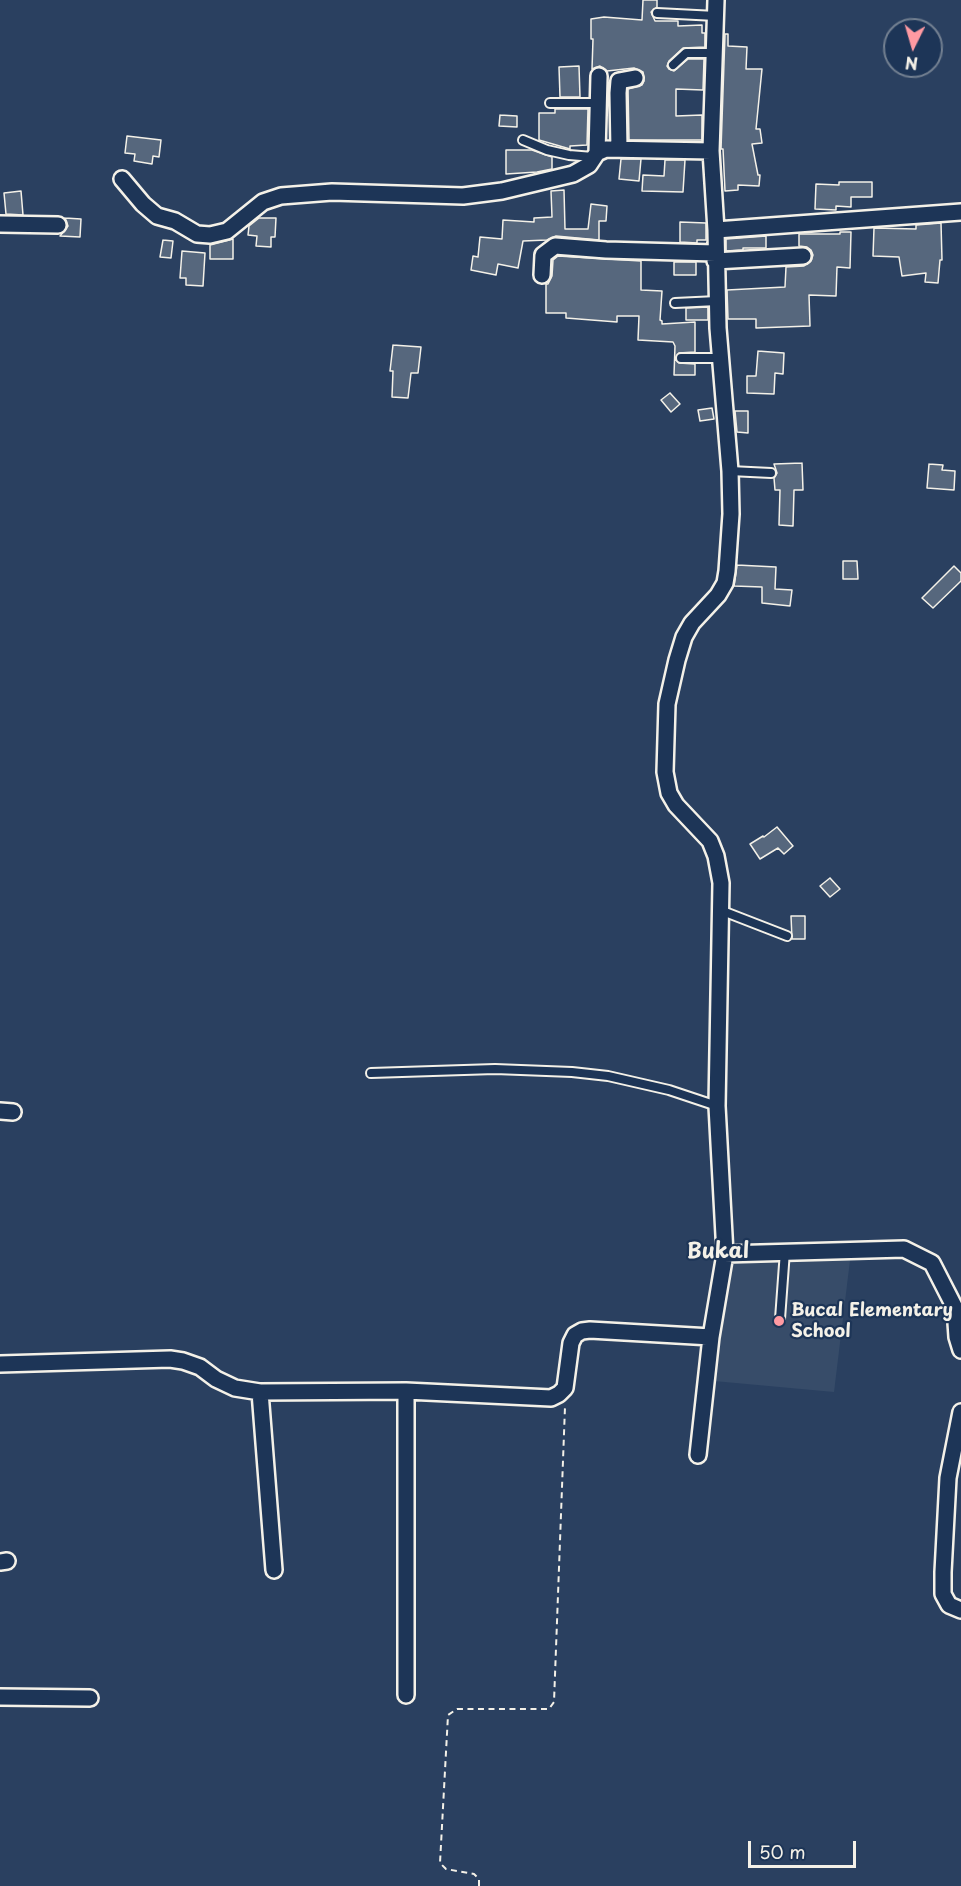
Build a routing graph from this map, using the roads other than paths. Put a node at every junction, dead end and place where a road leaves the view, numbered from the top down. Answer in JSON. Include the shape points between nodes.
{"nodes":[{"id":1,"x":716,"y":0,"type":"edge"},
{"id":2,"x":657,"y":13,"type":"dead end"},
{"id":3,"x":716,"y":16,"type":"junction"},
{"id":4,"x":712,"y":53,"type":"junction"},
{"id":5,"x":673,"y":65,"type":"dead end"},
{"id":6,"x":599,"y":76,"type":"dead end"},
{"id":7,"x":635,"y":78,"type":"dead end"},
{"id":8,"x":550,"y":103,"type":"dead end"},
{"id":9,"x":598,"y":103,"type":"junction"},
{"id":10,"x":523,"y":140,"type":"dead end"},
{"id":11,"x":619,"y":149,"type":"junction"},
{"id":12,"x":711,"y":151,"type":"junction"},
{"id":13,"x":595,"y":155,"type":"junction"},
{"id":14,"x":122,"y":179,"type":"dead end"},
{"id":15,"x":961,"y":212,"type":"edge"},
{"id":16,"x":0,"y":224,"type":"edge"},
{"id":17,"x":58,"y":225,"type":"dead end"},
{"id":18,"x":716,"y":230,"type":"junction"},
{"id":19,"x":803,"y":256,"type":"dead end"},
{"id":20,"x":715,"y":257,"type":"junction"},
{"id":21,"x":542,"y":275,"type":"dead end"},
{"id":22,"x":717,"y":301,"type":"junction"},
{"id":23,"x":675,"y":303,"type":"dead end"},
{"id":24,"x":681,"y":358,"type":"dead end"},
{"id":25,"x":719,"y":358,"type":"junction"},
{"id":26,"x":730,"y":471,"type":"junction"},
{"id":27,"x":771,"y":473,"type":"dead end"},
{"id":28,"x":720,"y":910,"type":"junction"},
{"id":29,"x":787,"y":936,"type":"dead end"},
{"id":30,"x":371,"y":1073,"type":"dead end"},
{"id":31,"x":717,"y":1106,"type":"junction"},
{"id":32,"x":785,"y":1251,"type":"junction"},
{"id":33,"x":725,"y":1254,"type":"junction"},
{"id":34,"x":780,"y":1319,"type":"dead end"},
{"id":35,"x":711,"y":1336,"type":"junction"},
{"id":36,"x":961,"y":1350,"type":"edge"},
{"id":37,"x":0,"y":1364,"type":"edge"},
{"id":38,"x":406,"y":1391,"type":"junction"},
{"id":39,"x":260,"y":1392,"type":"junction"},
{"id":40,"x":961,"y":1412,"type":"edge"},
{"id":41,"x":698,"y":1455,"type":"dead end"},
{"id":42,"x":274,"y":1570,"type":"dead end"},
{"id":43,"x":961,"y":1610,"type":"edge"},
{"id":44,"x":406,"y":1695,"type":"dead end"},
{"id":45,"x":0,"y":1697,"type":"edge"},
{"id":46,"x":90,"y":1698,"type":"dead end"}],
"edges":[{"from":1,"to":3,"type":"street"},
{"from":2,"to":3,"type":"lane"},
{"from":3,"to":4,"type":"street"},
{"from":4,"to":5,"type":"lane","via":[[686,53]]},
{"from":4,"to":12,"type":"street"},
{"from":6,"to":9,"type":"street"},
{"from":7,"to":11,"type":"street","via":[[619,81]]},
{"from":8,"to":9,"type":"lane"},
{"from":9,"to":13,"type":"street"},
{"from":10,"to":13,"type":"lane","via":[[569,155]]},
{"from":11,"to":12,"type":"street"},
{"from":11,"to":13,"type":"street","via":[[606,149]]},
{"from":12,"to":18,"type":"street"},
{"from":13,"to":14,"type":"street","via":[[589,165],[573,174],[502,192],[464,196],[332,192],[281,196],[263,202],[226,231],[210,235],[197,234],[157,216]]},
{"from":15,"to":18,"type":"street"},
{"from":16,"to":17,"type":"street"},
{"from":18,"to":20,"type":"street"},
{"from":19,"to":20,"type":"street"},
{"from":20,"to":21,"type":"street","via":[[555,246],[543,255]]},
{"from":20,"to":22,"type":"street"},
{"from":22,"to":23,"type":"lane"},
{"from":22,"to":25,"type":"street"},
{"from":24,"to":25,"type":"lane"},
{"from":25,"to":26,"type":"street"},
{"from":26,"to":27,"type":"lane"},
{"from":26,"to":28,"type":"street","via":[[725,583],[684,637],[667,704],[665,772],[676,805],[710,841],[716,856]]},
{"from":28,"to":29,"type":"lane"},
{"from":28,"to":31,"type":"street"},
{"from":30,"to":31,"type":"lane","via":[[495,1069],[572,1072],[669,1090]]},
{"from":31,"to":33,"type":"street"},
{"from":32,"to":33,"type":"street"},
{"from":32,"to":34,"type":"lane"},
{"from":32,"to":36,"type":"street","via":[[904,1249],[932,1263],[955,1308]]},
{"from":33,"to":35,"type":"street"},
{"from":35,"to":38,"type":"street","via":[[582,1331],[571,1343],[566,1388],[551,1398]]},
{"from":35,"to":41,"type":"street"},
{"from":37,"to":39,"type":"street","via":[[170,1359],[200,1367],[235,1388]]},
{"from":38,"to":39,"type":"street"},
{"from":38,"to":44,"type":"street"},
{"from":39,"to":42,"type":"street"},
{"from":40,"to":43,"type":"street","via":[[948,1478],[943,1572],[943,1594],[949,1605]]},
{"from":45,"to":46,"type":"street"}]}
